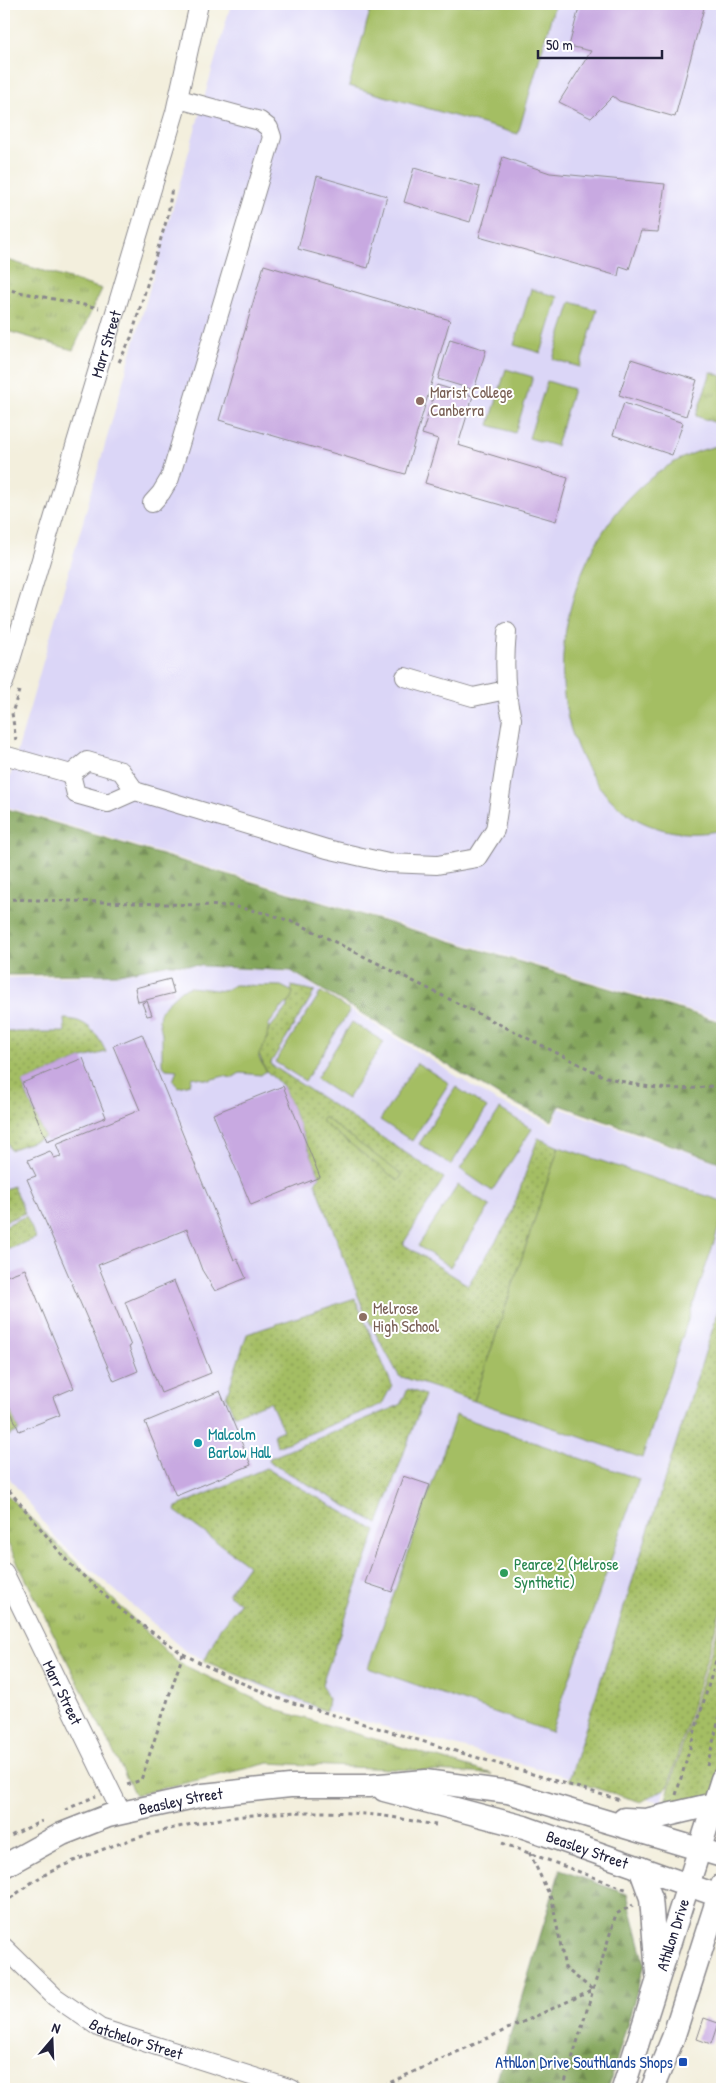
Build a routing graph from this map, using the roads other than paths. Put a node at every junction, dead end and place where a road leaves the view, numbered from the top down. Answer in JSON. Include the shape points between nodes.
{"nodes":[{"id":1,"x":199,"y":4,"type":"edge"},
{"id":2,"x":179,"y":99,"type":"junction"},
{"id":3,"x":152,"y":503,"type":"dead end"},
{"id":4,"x":507,"y":632,"type":"dead end"},
{"id":5,"x":405,"y":677,"type":"dead end"},
{"id":6,"x":4,"y":683,"type":"edge"},
{"id":7,"x":506,"y":690,"type":"junction"},
{"id":8,"x":4,"y":755,"type":"edge"},
{"id":9,"x":71,"y":774,"type":"junction"},
{"id":10,"x":135,"y":791,"type":"junction"},
{"id":11,"x":4,"y":1572,"type":"edge"},
{"id":12,"x":714,"y":1775,"type":"edge"},
{"id":13,"x":369,"y":1786,"type":"junction"},
{"id":14,"x":714,"y":1804,"type":"junction"},
{"id":15,"x":115,"y":1814,"type":"junction"},
{"id":16,"x":590,"y":1817,"type":"junction"},
{"id":17,"x":700,"y":1849,"type":"junction"},
{"id":18,"x":722,"y":1856,"type":"edge"},
{"id":19,"x":4,"y":1866,"type":"edge"},
{"id":20,"x":640,"y":1868,"type":"junction"},
{"id":21,"x":688,"y":1885,"type":"junction"},
{"id":22,"x":721,"y":1892,"type":"edge"},
{"id":23,"x":722,"y":1941,"type":"edge"},
{"id":24,"x":4,"y":1947,"type":"edge"},
{"id":25,"x":701,"y":1950,"type":"junction"},
{"id":26,"x":658,"y":1983,"type":"junction"},
{"id":27,"x":292,"y":2089,"type":"edge"},
{"id":28,"x":623,"y":2089,"type":"edge"},
{"id":29,"x":652,"y":2089,"type":"edge"}],
"edges":[{"from":1,"to":2,"type":"street","name":"Marr Street"},
{"from":2,"to":3,"type":"street","via":[[260,121],[269,128],[272,137],[170,478]]},
{"from":2,"to":6,"type":"street","name":"Marr Street"},
{"from":4,"to":7,"type":"street","via":[[503,663]]},
{"from":5,"to":7,"type":"street","via":[[473,697]]},
{"from":7,"to":10,"type":"street","via":[[512,719],[495,830],[476,858],[437,865],[388,863],[328,849]]},
{"from":8,"to":9,"type":"street"},
{"from":9,"to":10,"type":"street","via":[[87,761],[121,772]]},
{"from":9,"to":10,"type":"street","via":[[76,794],[108,803]]},
{"from":11,"to":15,"type":"street","name":"Marr Street","via":[[103,1794]]},
{"from":12,"to":14,"type":"main road","name":"Athllon Drive"},
{"from":13,"to":15,"type":"main road","name":"Beasley Street","via":[[290,1786],[203,1795]]},
{"from":13,"to":16,"type":"main road","name":"Beasley Street","via":[[425,1781],[508,1792]]},
{"from":13,"to":20,"type":"main road","name":"Beasley Street","via":[[524,1827]]},
{"from":14,"to":16,"type":"main road","via":[[646,1820]]},
{"from":14,"to":17,"type":"main road","name":"Athllon Drive"},
{"from":15,"to":19,"type":"main road","name":"Beasley Street","via":[[62,1834]]},
{"from":16,"to":17,"type":"main road","name":"Beasley Street"},
{"from":17,"to":18,"type":"main road","name":"Beasley Street"},
{"from":17,"to":21,"type":"main road","name":"Athllon Drive"},
{"from":20,"to":21,"type":"main road","name":"Beasley Street"},
{"from":20,"to":26,"type":"main road","via":[[652,1898]]},
{"from":21,"to":22,"type":"main road","name":"Beasley Street"},
{"from":21,"to":26,"type":"main road","name":"Athllon Drive"},
{"from":22,"to":25,"type":"main road","name":"Athllon Drive"},
{"from":23,"to":25,"type":"main road"},
{"from":24,"to":27,"type":"street","name":"Batchelor Street","via":[[55,1997],[100,2028]]},
{"from":25,"to":29,"type":"main road","name":"Athllon Drive","via":[[673,2038]]},
{"from":26,"to":28,"type":"main road","name":"Athllon Drive"}]}
